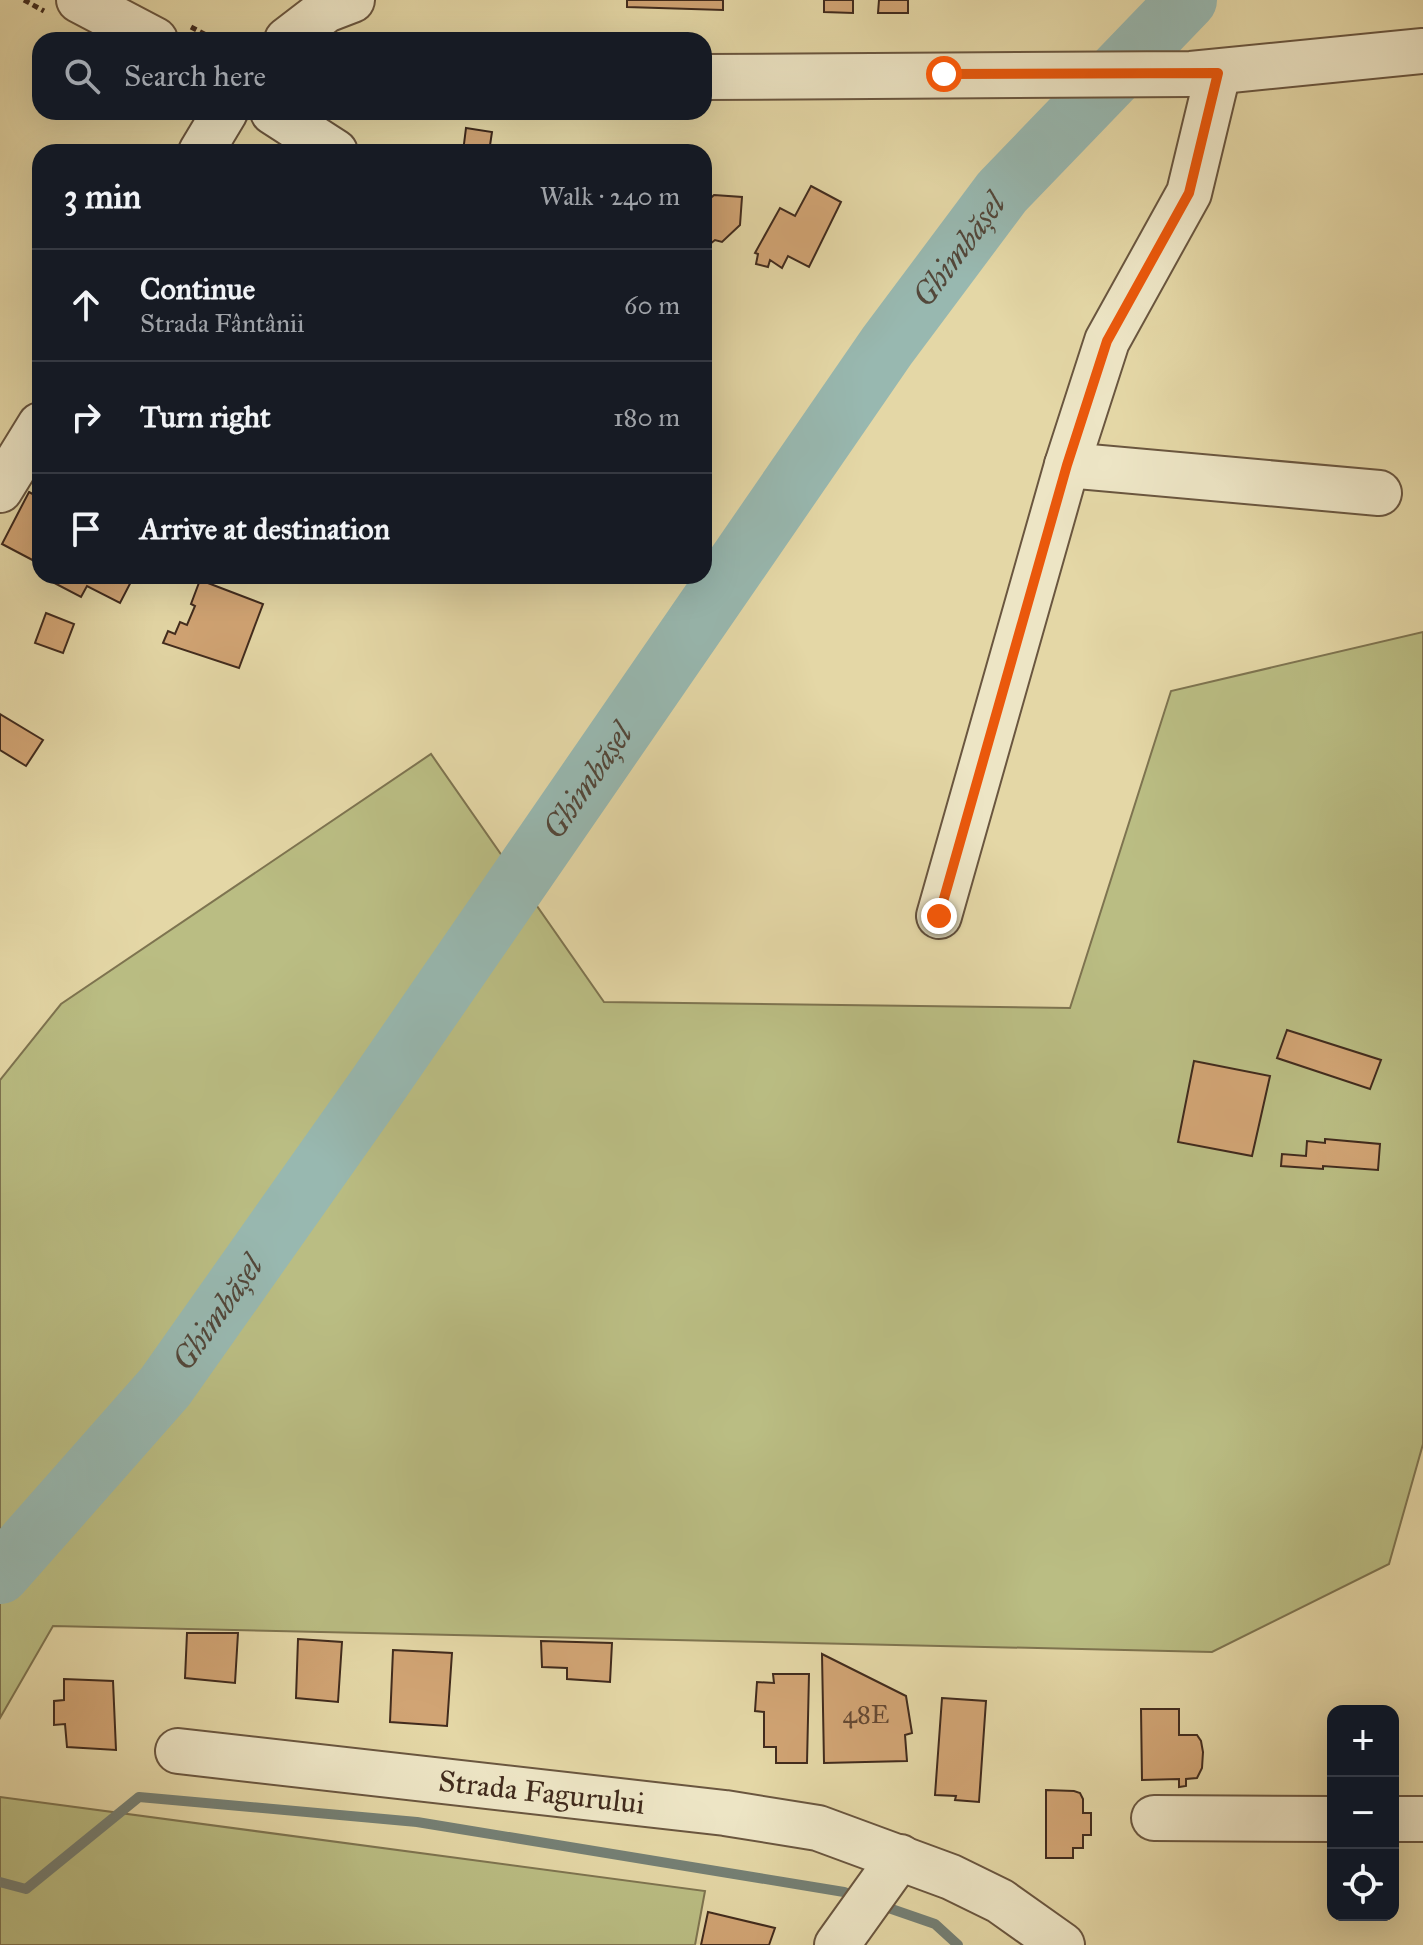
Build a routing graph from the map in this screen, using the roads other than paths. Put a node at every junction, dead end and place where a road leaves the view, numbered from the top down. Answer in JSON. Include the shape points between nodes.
{"nodes":[{"id":1,"x":79,"y":0,"type":"edge"},
{"id":2,"x":352,"y":0,"type":"edge"},
{"id":3,"x":292,"y":21,"type":"edge"},
{"id":4,"x":140,"y":32,"type":"edge"},
{"id":5,"x":1423,"y":51,"type":"edge"},
{"id":6,"x":1204,"y":74,"type":"junction"},
{"id":7,"x":712,"y":77,"type":"edge"},
{"id":8,"x":220,"y":120,"type":"edge"},
{"id":9,"x":285,"y":120,"type":"edge"},
{"id":10,"x":206,"y":144,"type":"edge"},
{"id":11,"x":323,"y":144,"type":"edge"},
{"id":12,"x":32,"y":438,"type":"edge"},
{"id":13,"x":1067,"y":465,"type":"junction"},
{"id":14,"x":0,"y":490,"type":"edge"},
{"id":15,"x":1379,"y":493,"type":"dead end"},
{"id":16,"x":939,"y":916,"type":"dead end"},
{"id":17,"x":178,"y":1751,"type":"dead end"},
{"id":18,"x":1154,"y":1818,"type":"dead end"},
{"id":19,"x":1327,"y":1819,"type":"edge"},
{"id":20,"x":1399,"y":1819,"type":"edge"},
{"id":21,"x":1423,"y":1819,"type":"edge"},
{"id":22,"x":868,"y":1901,"type":"edge"},
{"id":23,"x":1062,"y":1945,"type":"edge"}],
"edges":[{"from":1,"to":4,"type":"street"},
{"from":2,"to":3,"type":"street"},
{"from":5,"to":6,"type":"street"},
{"from":6,"to":7,"type":"street"},
{"from":6,"to":13,"type":"street","via":[[1189,193],[1107,341]]},
{"from":8,"to":10,"type":"street"},
{"from":9,"to":11,"type":"street"},
{"from":12,"to":14,"type":"street"},
{"from":13,"to":15,"type":"street"},
{"from":13,"to":16,"type":"street"},
{"from":17,"to":22,"type":"street","name":"Strada Fagurului","via":[[818,1828]]},
{"from":18,"to":19,"type":"street"},
{"from":20,"to":21,"type":"street"},
{"from":22,"to":23,"type":"street","name":"Strada Fagurului","via":[[951,1877],[1000,1901]]}]}
